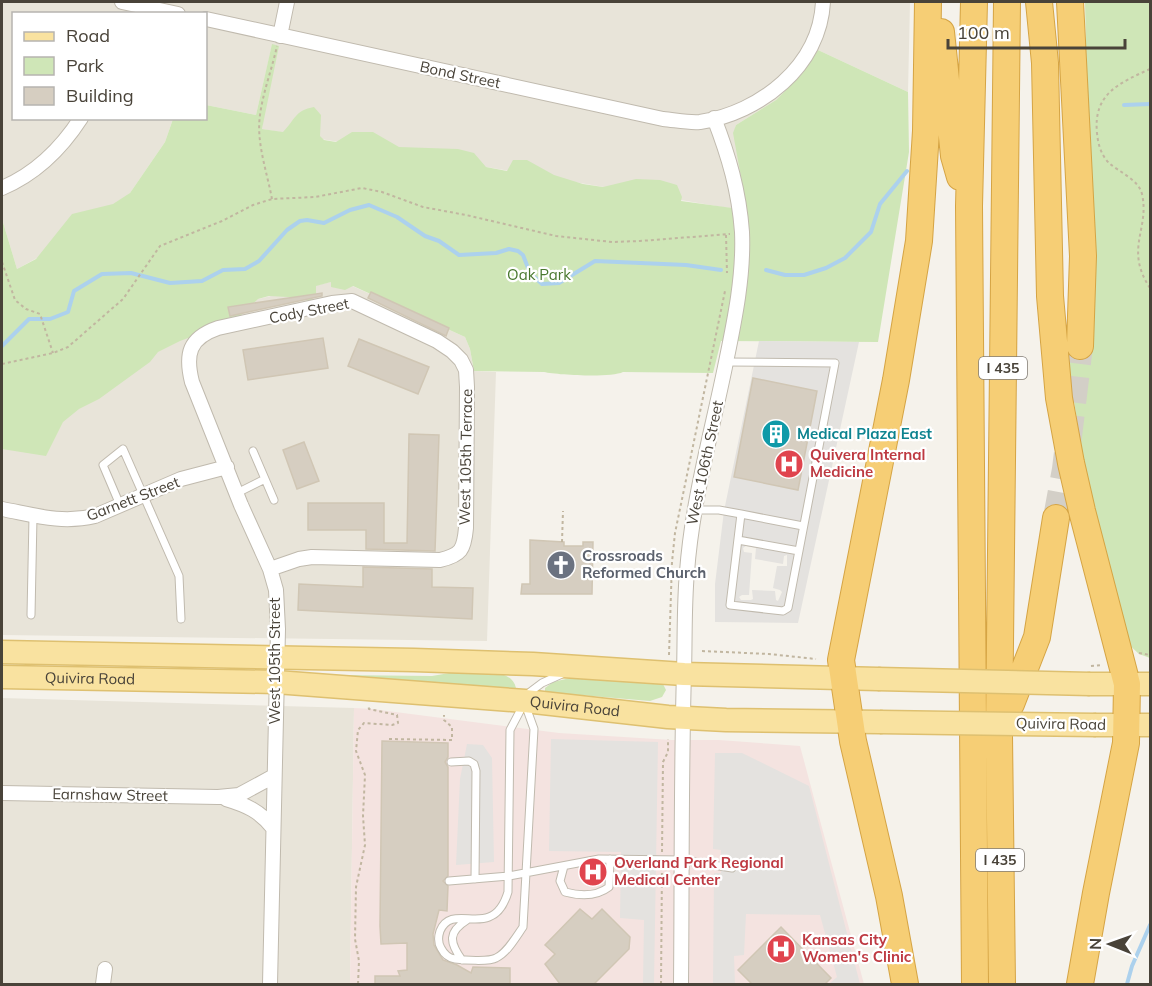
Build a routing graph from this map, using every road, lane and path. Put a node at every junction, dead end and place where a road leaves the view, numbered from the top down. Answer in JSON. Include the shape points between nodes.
{"nodes":[{"id":1,"x":122,"y":2,"type":"edge"},
{"id":2,"x":287,"y":2,"type":"edge"},
{"id":3,"x":823,"y":2,"type":"edge"},
{"id":4,"x":928,"y":2,"type":"edge"},
{"id":5,"x":937,"y":2,"type":"edge"},
{"id":6,"x":974,"y":2,"type":"edge"},
{"id":7,"x":1007,"y":2,"type":"edge"},
{"id":8,"x":1040,"y":2,"type":"edge"},
{"id":9,"x":1049,"y":2,"type":"edge"},
{"id":10,"x":1070,"y":2,"type":"edge"},
{"id":11,"x":169,"y":12,"type":"edge"},
{"id":12,"x":207,"y":19,"type":"edge"},
{"id":13,"x":280,"y":36,"type":"junction"},
{"id":14,"x":1045,"y":63,"type":"junction"},
{"id":15,"x":1150,"y":69,"type":"edge"},
{"id":16,"x":714,"y":118,"type":"junction"},
{"id":17,"x":80,"y":120,"type":"edge"},
{"id":18,"x":2,"y":188,"type":"edge"},
{"id":19,"x":272,"y":199,"type":"junction"},
{"id":20,"x":969,"y":206,"type":"junction"},
{"id":21,"x":742,"y":233,"type":"junction"},
{"id":22,"x":2,"y":262,"type":"edge"},
{"id":23,"x":1150,"y":288,"type":"edge"},
{"id":24,"x":1080,"y":346,"type":"tunnel mouth"},
{"id":25,"x":53,"y":353,"type":"junction"},
{"id":26,"x":189,"y":354,"type":"joint"},
{"id":27,"x":461,"y":360,"type":"joint"},
{"id":28,"x":726,"y":362,"type":"junction"},
{"id":29,"x":2,"y":364,"type":"edge"},
{"id":30,"x":253,"y":450,"type":"dead end"},
{"id":31,"x":227,"y":467,"type":"junction"},
{"id":32,"x":265,"y":479,"type":"junction"},
{"id":33,"x":237,"y":493,"type":"junction"},
{"id":34,"x":143,"y":495,"type":"junction"},
{"id":35,"x":274,"y":500,"type":"dead end"},
{"id":36,"x":120,"y":505,"type":"junction"},
{"id":37,"x":2,"y":509,"type":"edge"},
{"id":38,"x":695,"y":510,"type":"junction"},
{"id":39,"x":562,"y":512,"type":"dead end"},
{"id":40,"x":741,"y":514,"type":"junction"},
{"id":41,"x":33,"y":517,"type":"junction"},
{"id":42,"x":1056,"y":518,"type":"tunnel mouth"},
{"id":43,"x":803,"y":526,"type":"junction"},
{"id":44,"x":738,"y":540,"type":"junction"},
{"id":45,"x":562,"y":542,"type":"dead end"},
{"id":46,"x":799,"y":551,"type":"junction"},
{"id":47,"x":270,"y":569,"type":"junction"},
{"id":48,"x":31,"y":615,"type":"dead end"},
{"id":49,"x":181,"y":619,"type":"dead end"},
{"id":50,"x":702,"y":651,"type":"dead end"},
{"id":51,"x":2,"y":652,"type":"edge"},
{"id":52,"x":1138,"y":653,"type":"dead end"},
{"id":53,"x":1150,"y":655,"type":"edge"},
{"id":54,"x":277,"y":657,"type":"junction"},
{"id":55,"x":818,"y":659,"type":"dead end"},
{"id":56,"x":631,"y":671,"type":"junction"},
{"id":57,"x":684,"y":674,"type":"junction"},
{"id":58,"x":2,"y":678,"type":"edge"},
{"id":59,"x":843,"y":678,"type":"junction"},
{"id":60,"x":276,"y":682,"type":"junction"},
{"id":61,"x":1139,"y":684,"type":"edge"},
{"id":62,"x":525,"y":701,"type":"junction"},
{"id":63,"x":368,"y":704,"type":"dead end"},
{"id":64,"x":444,"y":715,"type":"dead end"},
{"id":65,"x":682,"y":718,"type":"junction"},
{"id":66,"x":850,"y":722,"type":"junction"},
{"id":67,"x":1138,"y":724,"type":"edge"},
{"id":68,"x":999,"y":735,"type":"junction"},
{"id":69,"x":389,"y":739,"type":"dead end"},
{"id":70,"x":668,"y":739,"type":"dead end"},
{"id":71,"x":451,"y":762,"type":"dead end"},
{"id":72,"x":274,"y":776,"type":"junction"},
{"id":73,"x":2,"y":793,"type":"edge"},
{"id":74,"x":218,"y":797,"type":"junction"},
{"id":75,"x":273,"y":828,"type":"junction"},
{"id":76,"x":662,"y":855,"type":"dead end"},
{"id":77,"x":610,"y":859,"type":"junction"},
{"id":78,"x":682,"y":860,"type":"junction"},
{"id":79,"x":564,"y":866,"type":"junction"},
{"id":80,"x":662,"y":868,"type":"dead end"},
{"id":81,"x":732,"y":868,"type":"dead end"},
{"id":82,"x":527,"y":872,"type":"junction"},
{"id":83,"x":509,"y":876,"type":"junction"},
{"id":84,"x":475,"y":879,"type":"junction"},
{"id":85,"x":449,"y":881,"type":"dead end"},
{"id":86,"x":467,"y":920,"type":"junction"},
{"id":87,"x":462,"y":960,"type":"junction"},
{"id":88,"x":105,"y":969,"type":"dead end"},
{"id":89,"x":103,"y":984,"type":"edge"},
{"id":90,"x":270,"y":984,"type":"edge"},
{"id":91,"x":358,"y":984,"type":"edge"},
{"id":92,"x":661,"y":984,"type":"edge"},
{"id":93,"x":681,"y":984,"type":"edge"},
{"id":94,"x":905,"y":984,"type":"edge"},
{"id":95,"x":975,"y":984,"type":"edge"},
{"id":96,"x":1002,"y":984,"type":"edge"},
{"id":97,"x":1080,"y":984,"type":"edge"}],
"edges":[{"from":1,"to":11,"type":"street"},
{"from":2,"to":13,"type":"street"},
{"from":3,"to":16,"type":"street","via":[[812,43],[788,78],[751,106]]},
{"from":4,"to":59,"type":"highway","via":[[919,241],[904,338],[841,660]]},
{"from":5,"to":20,"type":"highway","via":[[954,156]]},
{"from":6,"to":20,"type":"highway","number":"I 435"},
{"from":7,"to":68,"type":"highway","number":"I 435"},
{"from":8,"to":14,"type":"highway"},
{"from":9,"to":14,"type":"highway"},
{"from":10,"to":24,"type":"highway","via":[[1083,256]]},
{"from":12,"to":13,"type":"street","name":"Bond Street"},
{"from":13,"to":16,"type":"street","name":"Bond Street","via":[[663,119],[698,122]]},
{"from":13,"to":19,"type":"path","via":[[259,126]]},
{"from":14,"to":61,"type":"highway","via":[[1050,296],[1059,398],[1082,511]]},
{"from":15,"to":23,"type":"path","via":[[1109,93],[1099,106],[1096,125],[1107,161],[1135,183],[1142,195],[1137,251]]},
{"from":16,"to":21,"type":"street","name":"West 106th Street","via":[[731,164]]},
{"from":17,"to":18,"type":"street","via":[[35,170]]},
{"from":19,"to":21,"type":"path","via":[[371,190],[423,207],[532,232],[612,242]]},
{"from":19,"to":25,"type":"path","via":[[160,246],[123,299],[78,340]]},
{"from":20,"to":95,"type":"highway","number":"I 435"},
{"from":21,"to":28,"type":"street","name":"West 106th Street","via":[[739,294]]},
{"from":22,"to":25,"type":"path","via":[[15,300],[40,314]]},
{"from":25,"to":29,"type":"path"},
{"from":26,"to":27,"type":"street","name":"Cody Street","via":[[203,334],[218,328],[352,301],[437,341]]},
{"from":26,"to":31,"type":"street","name":"West 105th Street","via":[[192,382]]},
{"from":27,"to":47,"type":"street","name":"West 105th Terrace","via":[[467,387],[466,528],[459,553],[440,560],[305,557]]},
{"from":28,"to":38,"type":"street","name":"West 106th Street"},
{"from":28,"to":43,"type":"lane","via":[[835,363]]},
{"from":30,"to":32,"type":"lane"},
{"from":31,"to":33,"type":"street","name":"West 105th Street"},
{"from":31,"to":34,"type":"street","name":"Garnett Street"},
{"from":32,"to":33,"type":"lane"},
{"from":32,"to":35,"type":"lane"},
{"from":33,"to":47,"type":"street","name":"West 105th Street"},
{"from":34,"to":36,"type":"street","name":"Garnett Street"},
{"from":34,"to":36,"type":"lane","via":[[123,450],[103,465]]},
{"from":34,"to":49,"type":"lane","via":[[179,576]]},
{"from":36,"to":41,"type":"street","name":"Garnett Street","via":[[80,519]]},
{"from":37,"to":41,"type":"street","name":"Garnett Street"},
{"from":38,"to":40,"type":"lane"},
{"from":38,"to":57,"type":"street","name":"West 106th Street","via":[[686,574]]},
{"from":39,"to":45,"type":"path"},
{"from":40,"to":43,"type":"lane"},
{"from":40,"to":44,"type":"lane"},
{"from":41,"to":48,"type":"lane"},
{"from":42,"to":68,"type":"highway","via":[[1036,637]]},
{"from":43,"to":46,"type":"lane"},
{"from":44,"to":46,"type":"lane"},
{"from":44,"to":46,"type":"lane","via":[[730,605],[783,611],[788,608]]},
{"from":47,"to":54,"type":"street","name":"West 105th Street","via":[[276,590]]},
{"from":50,"to":55,"type":"path"},
{"from":51,"to":54,"type":"main road","name":"Quivira Road"},
{"from":52,"to":53,"type":"path"},
{"from":54,"to":56,"type":"main road","name":"Quivira Road","via":[[533,664]]},
{"from":54,"to":60,"type":"street","name":"West 105th Street"},
{"from":56,"to":57,"type":"main road","name":"Quivira Road"},
{"from":56,"to":62,"type":"lane","via":[[611,677],[557,675],[530,692]]},
{"from":57,"to":59,"type":"main road","name":"Quivira Road"},
{"from":57,"to":65,"type":"street","name":"West 106th Street"},
{"from":58,"to":60,"type":"main road","name":"Quivira Road"},
{"from":59,"to":61,"type":"main road","name":"Quivira Road","bridge":true},
{"from":59,"to":66,"type":"highway"},
{"from":60,"to":62,"type":"main road","name":"Quivira Road"},
{"from":60,"to":72,"type":"street","name":"West 105th Street"},
{"from":61,"to":67,"type":"highway"},
{"from":62,"to":65,"type":"main road","name":"Quivira Road"},
{"from":62,"to":82,"type":"lane","via":[[534,729]]},
{"from":62,"to":83,"type":"lane","via":[[510,730]]},
{"from":63,"to":91,"type":"path","via":[[369,709],[397,715],[398,723],[364,723],[358,730],[356,751],[365,774],[365,845],[356,887]]},
{"from":64,"to":69,"type":"path","via":[[452,727],[452,740]]},
{"from":65,"to":66,"type":"main road","name":"Quivira Road"},
{"from":65,"to":78,"type":"street","name":"West 106th Street"},
{"from":66,"to":67,"type":"main road","name":"Quivira Road","bridge":true},
{"from":66,"to":94,"type":"highway"},
{"from":67,"to":97,"type":"highway","via":[[1126,743]]},
{"from":68,"to":96,"type":"highway","number":"I 435"},
{"from":70,"to":76,"type":"path","via":[[663,762]]},
{"from":71,"to":84,"type":"lane","via":[[469,761],[476,771]]},
{"from":72,"to":74,"type":"street","name":"Earnshaw Street","via":[[239,795]]},
{"from":72,"to":75,"type":"street","name":"West 105th Street"},
{"from":73,"to":74,"type":"street","name":"Earnshaw Street"},
{"from":74,"to":75,"type":"street","name":"Earnshaw Street","via":[[253,808]]},
{"from":75,"to":90,"type":"street","name":"West 105th Street"},
{"from":77,"to":78,"type":"lane"},
{"from":77,"to":79,"type":"lane"},
{"from":77,"to":79,"type":"lane","via":[[609,887],[601,893],[565,892],[560,881]]},
{"from":78,"to":81,"type":"lane"},
{"from":78,"to":93,"type":"street","name":"West 106th Street"},
{"from":79,"to":82,"type":"lane"},
{"from":80,"to":92,"type":"path"},
{"from":82,"to":83,"type":"lane"},
{"from":82,"to":87,"type":"lane","via":[[523,927],[495,959]]},
{"from":83,"to":84,"type":"lane"},
{"from":83,"to":86,"type":"lane","via":[[508,892],[499,911],[491,917]]},
{"from":84,"to":85,"type":"lane"},
{"from":86,"to":87,"type":"lane","via":[[454,931],[452,941]]},
{"from":86,"to":87,"type":"lane","via":[[453,918],[443,923],[438,935],[443,953]]},
{"from":88,"to":89,"type":"street"}]}
